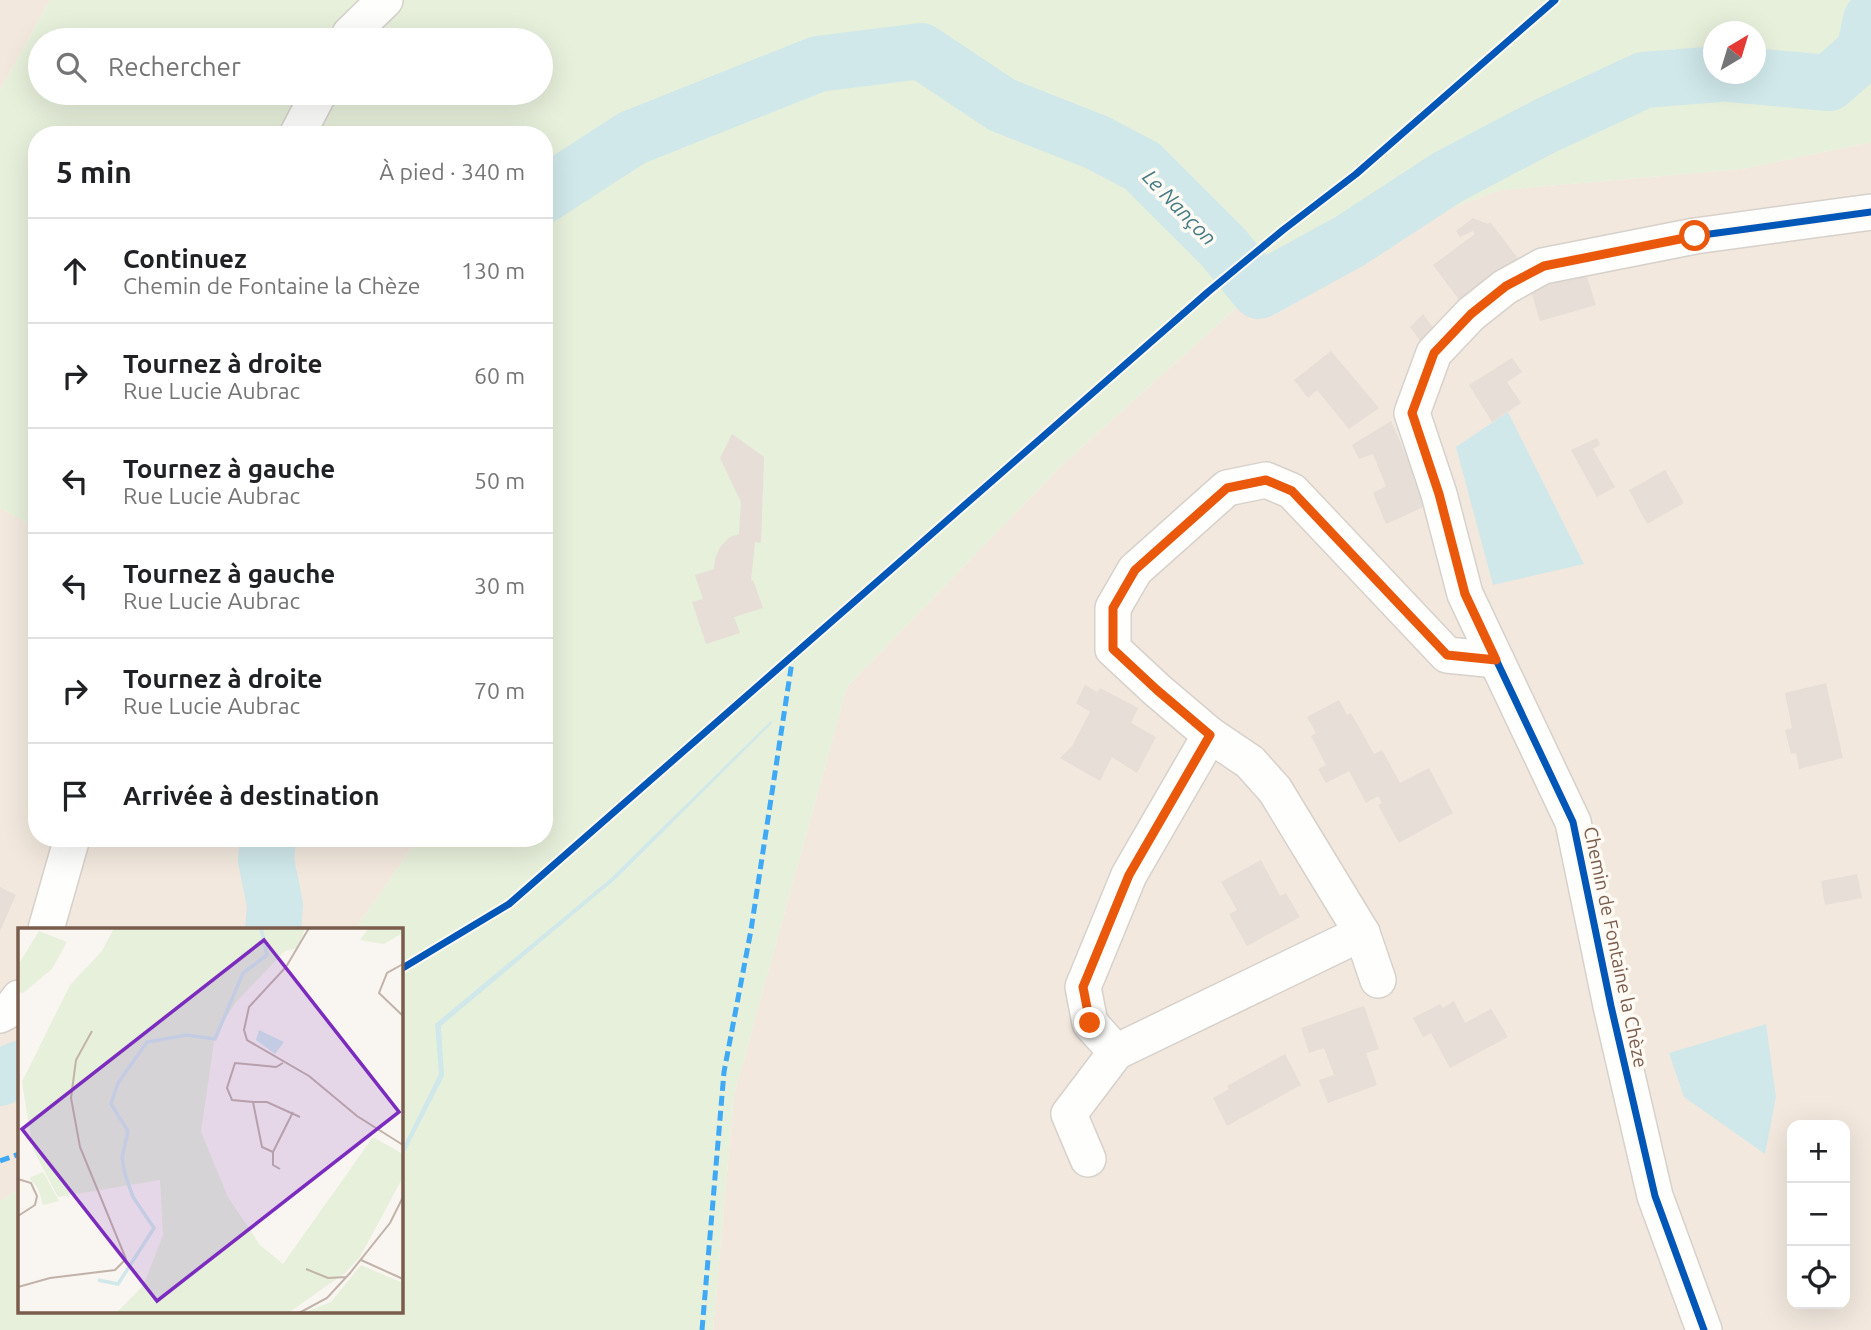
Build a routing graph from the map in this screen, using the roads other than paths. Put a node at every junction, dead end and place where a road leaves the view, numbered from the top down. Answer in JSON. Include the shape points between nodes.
{"nodes":[{"id":1,"x":385,"y":0,"type":"edge"},
{"id":2,"x":356,"y":28,"type":"edge"},
{"id":3,"x":313,"y":105,"type":"edge"},
{"id":4,"x":302,"y":126,"type":"edge"},
{"id":5,"x":1871,"y":212,"type":"edge"},
{"id":6,"x":1496,"y":660,"type":"junction"},
{"id":7,"x":1210,"y":735,"type":"junction"},
{"id":8,"x":69,"y":847,"type":"edge"},
{"id":9,"x":46,"y":928,"type":"edge"},
{"id":10,"x":1362,"y":933,"type":"junction"},
{"id":11,"x":1378,"y":980,"type":"dead end"},
{"id":12,"x":18,"y":999,"type":"edge"},
{"id":13,"x":0,"y":1015,"type":"edge"},
{"id":14,"x":1116,"y":1052,"type":"junction"},
{"id":15,"x":1088,"y":1159,"type":"dead end"},
{"id":16,"x":1704,"y":1330,"type":"edge"}],
"edges":[{"from":1,"to":2,"type":"street"},
{"from":3,"to":4,"type":"street"},
{"from":5,"to":6,"type":"street","name":"Chemin de Fontaine la Chèze","via":[[1695,236],[1544,266],[1497,293],[1434,353],[1412,413],[1465,594]]},
{"from":6,"to":7,"type":"street","via":[[1447,655],[1292,491],[1266,480],[1227,488],[1135,570],[1113,608],[1113,649]]},
{"from":6,"to":16,"type":"street","name":"Chemin de Fontaine la Chèze","via":[[1573,822],[1655,1196]]},
{"from":7,"to":10,"type":"street","via":[[1250,762],[1275,790]]},
{"from":7,"to":14,"type":"street","via":[[1129,875],[1083,987],[1090,1023]]},
{"from":8,"to":9,"type":"street"},
{"from":10,"to":11,"type":"street"},
{"from":10,"to":14,"type":"street"},
{"from":12,"to":13,"type":"street"},
{"from":14,"to":15,"type":"street","via":[[1069,1114]]}]}
